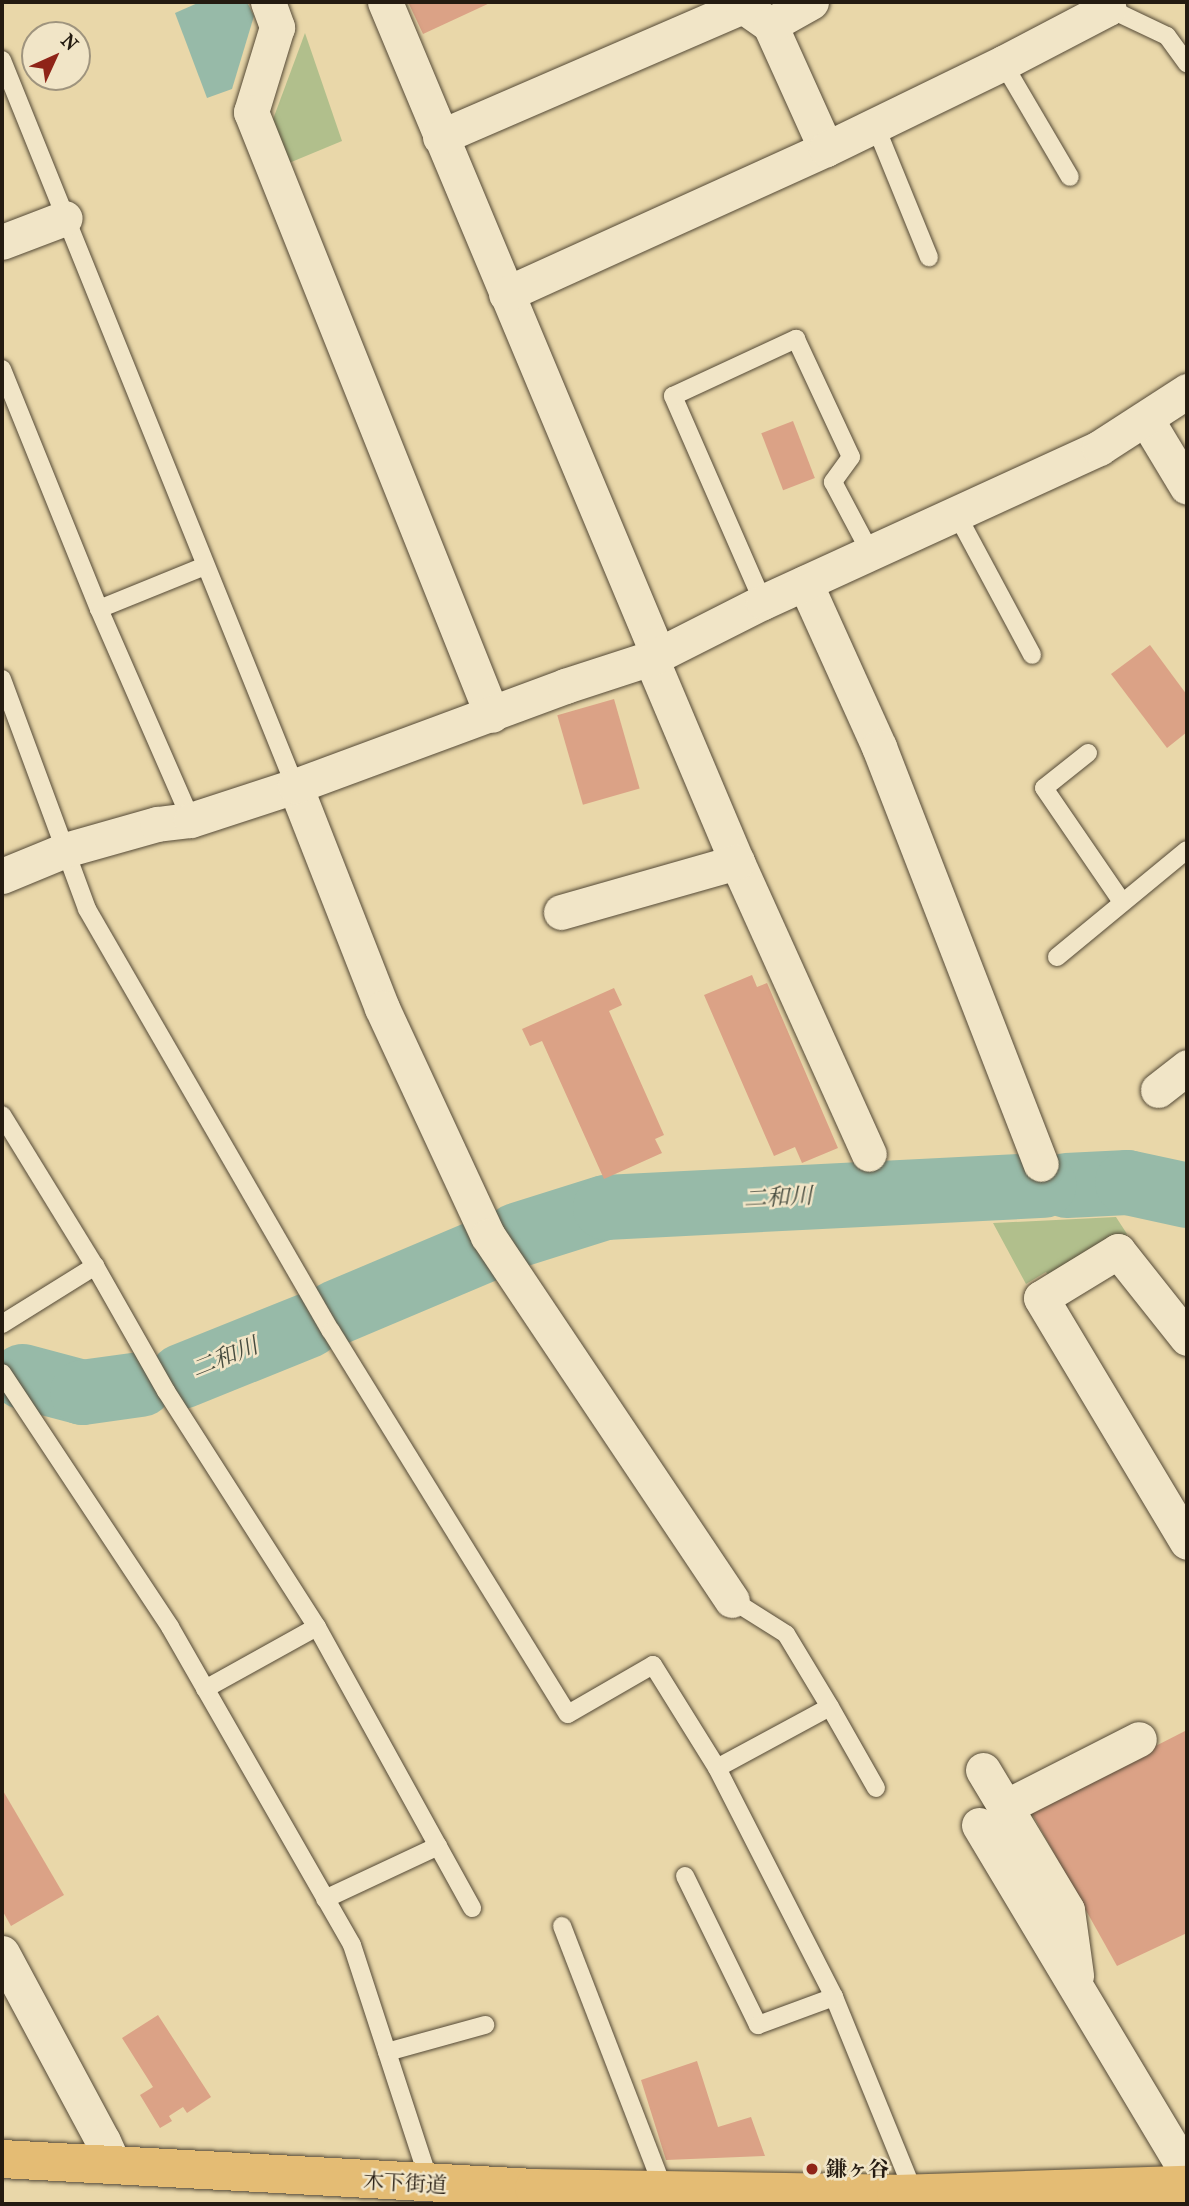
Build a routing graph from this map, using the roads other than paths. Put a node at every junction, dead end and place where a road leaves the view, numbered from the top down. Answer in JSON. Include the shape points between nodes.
{"nodes":[{"id":1,"x":268,"y":2,"type":"edge"},
{"id":2,"x":385,"y":2,"type":"edge"},
{"id":3,"x":811,"y":2,"type":"edge"},
{"id":4,"x":1106,"y":5,"type":"edge"},
{"id":5,"x":770,"y":25,"type":"junction"},
{"id":6,"x":2,"y":60,"type":"edge"},
{"id":7,"x":1003,"y":63,"type":"junction"},
{"id":8,"x":1187,"y":64,"type":"edge"},
{"id":9,"x":875,"y":125,"type":"junction"},
{"id":10,"x":440,"y":137,"type":"junction"},
{"id":11,"x":826,"y":149,"type":"junction"},
{"id":12,"x":1070,"y":177,"type":"dead end"},
{"id":13,"x":65,"y":218,"type":"junction"},
{"id":14,"x":2,"y":242,"type":"edge"},
{"id":15,"x":929,"y":257,"type":"dead end"},
{"id":16,"x":506,"y":294,"type":"junction"},
{"id":17,"x":2,"y":369,"type":"edge"},
{"id":18,"x":1187,"y":391,"type":"edge"},
{"id":19,"x":1146,"y":419,"type":"junction"},
{"id":20,"x":1187,"y":486,"type":"edge"},
{"id":21,"x":956,"y":513,"type":"junction"},
{"id":22,"x":870,"y":552,"type":"junction"},
{"id":23,"x":205,"y":566,"type":"junction"},
{"id":24,"x":805,"y":583,"type":"junction"},
{"id":25,"x":763,"y":602,"type":"junction"},
{"id":26,"x":99,"y":609,"type":"junction"},
{"id":27,"x":1032,"y":655,"type":"dead end"},
{"id":28,"x":654,"y":657,"type":"junction"},
{"id":29,"x":2,"y":679,"type":"edge"},
{"id":30,"x":492,"y":715,"type":"junction"},
{"id":31,"x":1088,"y":753,"type":"dead end"},
{"id":32,"x":295,"y":786,"type":"junction"},
{"id":33,"x":191,"y":820,"type":"junction"},
{"id":34,"x":65,"y":850,"type":"junction"},
{"id":35,"x":1187,"y":850,"type":"edge"},
{"id":36,"x":737,"y":862,"type":"junction"},
{"id":37,"x":2,"y":876,"type":"edge"},
{"id":38,"x":1122,"y":902,"type":"junction"},
{"id":39,"x":561,"y":912,"type":"dead end"},
{"id":40,"x":1057,"y":957,"type":"dead end"},
{"id":41,"x":1187,"y":1067,"type":"edge"},
{"id":42,"x":1158,"y":1090,"type":"dead end"},
{"id":43,"x":2,"y":1115,"type":"edge"},
{"id":44,"x":869,"y":1154,"type":"dead end"},
{"id":45,"x":1041,"y":1164,"type":"dead end"},
{"id":46,"x":95,"y":1266,"type":"junction"},
{"id":47,"x":2,"y":1324,"type":"edge"},
{"id":48,"x":1187,"y":1338,"type":"edge"},
{"id":49,"x":2,"y":1373,"type":"edge"},
{"id":50,"x":1187,"y":1542,"type":"edge"},
{"id":51,"x":732,"y":1601,"type":"joint"},
{"id":52,"x":317,"y":1627,"type":"junction"},
{"id":53,"x":205,"y":1689,"type":"junction"},
{"id":54,"x":830,"y":1707,"type":"junction"},
{"id":55,"x":1139,"y":1739,"type":"dead end"},
{"id":56,"x":717,"y":1768,"type":"junction"},
{"id":57,"x":983,"y":1770,"type":"dead end"},
{"id":58,"x":877,"y":1788,"type":"dead end"},
{"id":59,"x":992,"y":1816,"type":"junction"},
{"id":60,"x":438,"y":1846,"type":"junction"},
{"id":61,"x":685,"y":1876,"type":"dead end"},
{"id":62,"x":325,"y":1899,"type":"junction"},
{"id":63,"x":472,"y":1908,"type":"dead end"},
{"id":64,"x":562,"y":1926,"type":"dead end"},
{"id":65,"x":2,"y":1952,"type":"edge"},
{"id":66,"x":834,"y":1997,"type":"junction"},
{"id":67,"x":485,"y":2025,"type":"dead end"},
{"id":68,"x":387,"y":2052,"type":"junction"},
{"id":69,"x":2,"y":2159,"type":"edge"},
{"id":70,"x":114,"y":2166,"type":"junction"},
{"id":71,"x":1187,"y":2173,"type":"edge"},
{"id":72,"x":430,"y":2184,"type":"junction"},
{"id":73,"x":1187,"y":2185,"type":"edge"},
{"id":74,"x":664,"y":2191,"type":"junction"},
{"id":75,"x":620,"y":2197,"type":"edge"},
{"id":76,"x":903,"y":2197,"type":"edge"}],
"edges":[{"from":1,"to":30,"type":"street","via":[[277,27],[251,112]]},
{"from":2,"to":10,"type":"street"},
{"from":3,"to":5,"type":"street"},
{"from":4,"to":7,"type":"street"},
{"from":4,"to":8,"type":"lane","via":[[1167,36]]},
{"from":5,"to":10,"type":"street","via":[[743,6]]},
{"from":5,"to":11,"type":"street"},
{"from":6,"to":13,"type":"lane"},
{"from":7,"to":9,"type":"street"},
{"from":7,"to":12,"type":"lane"},
{"from":9,"to":11,"type":"street"},
{"from":9,"to":15,"type":"lane"},
{"from":10,"to":16,"type":"street"},
{"from":11,"to":16,"type":"street"},
{"from":13,"to":14,"type":"street"},
{"from":13,"to":23,"type":"lane"},
{"from":16,"to":28,"type":"street","via":[[654,645]]},
{"from":17,"to":26,"type":"lane"},
{"from":18,"to":19,"type":"street"},
{"from":19,"to":20,"type":"street"},
{"from":19,"to":21,"type":"street","via":[[1099,448]]},
{"from":21,"to":22,"type":"street"},
{"from":21,"to":27,"type":"lane"},
{"from":22,"to":24,"type":"street"},
{"from":22,"to":25,"type":"lane","via":[[834,482],[851,457],[796,339],[674,396]]},
{"from":23,"to":26,"type":"lane"},
{"from":23,"to":32,"type":"lane"},
{"from":24,"to":25,"type":"street"},
{"from":24,"to":45,"type":"street","via":[[879,747]]},
{"from":25,"to":28,"type":"street"},
{"from":26,"to":33,"type":"lane"},
{"from":28,"to":30,"type":"street"},
{"from":28,"to":36,"type":"street","via":[[654,668]]},
{"from":29,"to":34,"type":"lane"},
{"from":30,"to":32,"type":"street"},
{"from":31,"to":38,"type":"lane","via":[[1044,788]]},
{"from":32,"to":33,"type":"street"},
{"from":32,"to":51,"type":"street","via":[[382,1008],[488,1236]]},
{"from":33,"to":34,"type":"street","via":[[157,824]]},
{"from":34,"to":37,"type":"street"},
{"from":34,"to":56,"type":"lane","via":[[87,909],[331,1331],[568,1714],[653,1665]]},
{"from":35,"to":38,"type":"lane"},
{"from":36,"to":39,"type":"street"},
{"from":36,"to":44,"type":"street"},
{"from":38,"to":40,"type":"lane"},
{"from":41,"to":42,"type":"street"},
{"from":43,"to":46,"type":"lane"},
{"from":46,"to":47,"type":"lane"},
{"from":46,"to":52,"type":"lane","via":[[166,1391]]},
{"from":48,"to":50,"type":"street","via":[[1118,1251],[1041,1298]]},
{"from":49,"to":53,"type":"lane","via":[[170,1627]]},
{"from":51,"to":54,"type":"lane","via":[[786,1634]]},
{"from":52,"to":53,"type":"lane"},
{"from":52,"to":60,"type":"lane"},
{"from":53,"to":62,"type":"lane"},
{"from":54,"to":56,"type":"lane"},
{"from":54,"to":58,"type":"lane"},
{"from":55,"to":59,"type":"street"},
{"from":56,"to":66,"type":"lane"},
{"from":57,"to":59,"type":"street"},
{"from":59,"to":71,"type":"street","via":[[1067,1910],[1077,1989]]},
{"from":60,"to":62,"type":"lane"},
{"from":60,"to":63,"type":"lane"},
{"from":61,"to":66,"type":"lane","via":[[758,2025]]},
{"from":62,"to":68,"type":"lane","via":[[352,1945]]},
{"from":64,"to":74,"type":"lane"},
{"from":65,"to":70,"type":"street"},
{"from":66,"to":76,"type":"lane"},
{"from":67,"to":68,"type":"lane"},
{"from":68,"to":72,"type":"lane"},
{"from":69,"to":70,"type":"main road","name":"木下街道"},
{"from":70,"to":72,"type":"main road","name":"木下街道","via":[[373,2190]]},
{"from":72,"to":75,"type":"main road","name":"木下街道"},
{"from":73,"to":76,"type":"main road","name":"木下街道"},
{"from":74,"to":75,"type":"main road","name":"木下街道"},
{"from":74,"to":76,"type":"main road","name":"木下街道"}]}
